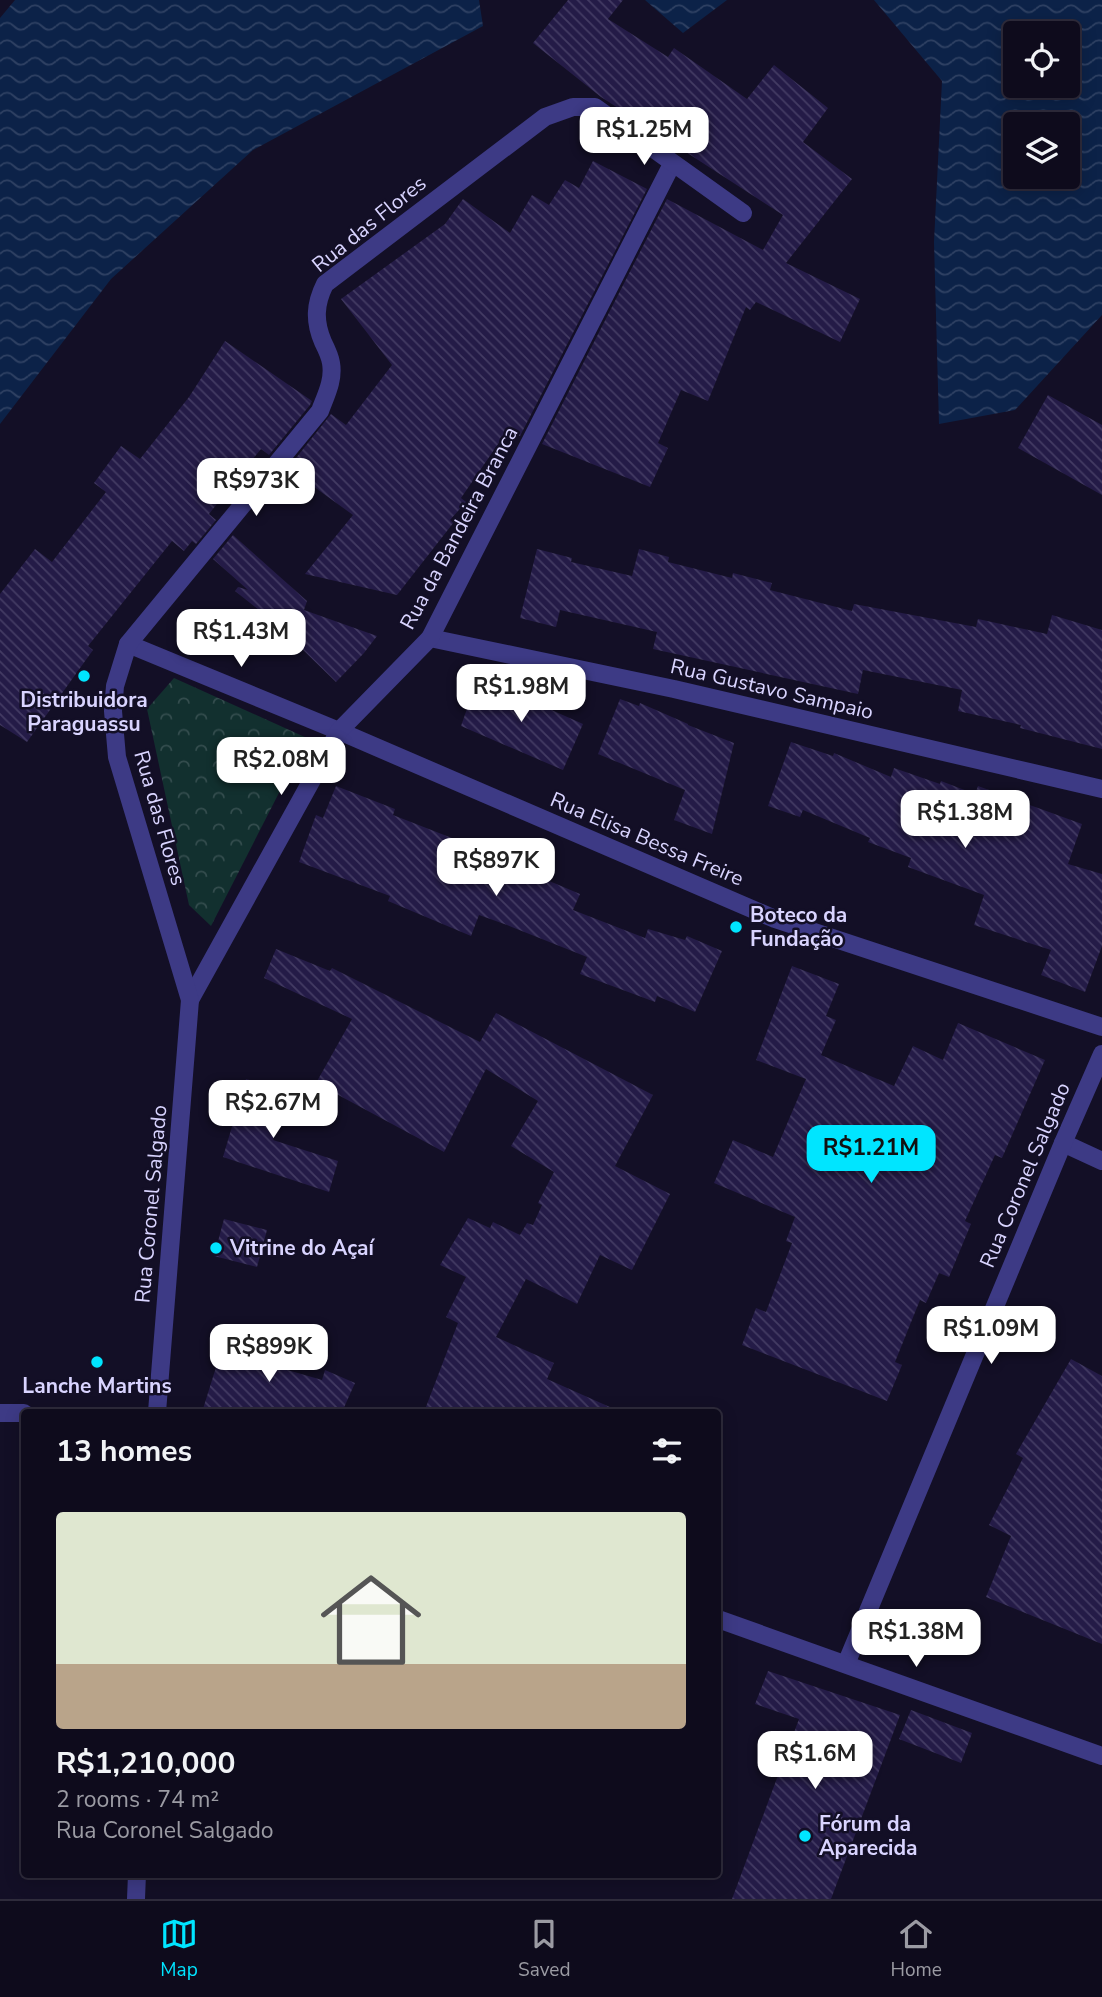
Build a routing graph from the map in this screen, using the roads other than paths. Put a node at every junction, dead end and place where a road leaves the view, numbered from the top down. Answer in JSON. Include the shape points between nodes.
{"nodes":[{"id":1,"x":672,"y":164,"type":"junction"},
{"id":2,"x":743,"y":213,"type":"dead end"},
{"id":3,"x":430,"y":638,"type":"junction"},
{"id":4,"x":128,"y":644,"type":"junction"},
{"id":5,"x":339,"y":731,"type":"junction"},
{"id":6,"x":1102,"y":789,"type":"edge"},
{"id":7,"x":190,"y":1000,"type":"junction"},
{"id":8,"x":1102,"y":1027,"type":"edge"},
{"id":9,"x":1102,"y":1054,"type":"edge"},
{"id":10,"x":1063,"y":1143,"type":"junction"},
{"id":11,"x":1102,"y":1161,"type":"edge"},
{"id":12,"x":157,"y":1409,"type":"edge"},
{"id":13,"x":0,"y":1413,"type":"edge"},
{"id":14,"x":21,"y":1413,"type":"edge"},
{"id":15,"x":721,"y":1620,"type":"edge"},
{"id":16,"x":846,"y":1664,"type":"junction"},
{"id":17,"x":1102,"y":1756,"type":"edge"},
{"id":18,"x":137,"y":1878,"type":"edge"},
{"id":19,"x":136,"y":1899,"type":"edge"}],
"edges":[{"from":1,"to":2,"type":"street"},
{"from":1,"to":3,"type":"street","name":"Rua da Bandeira Branca"},
{"from":1,"to":4,"type":"street","name":"Rua das Flores","via":[[595,107],[573,107],[545,117],[326,284],[316,314],[331,362],[331,384],[320,411]]},
{"from":3,"to":5,"type":"street","name":"Rua da Bandeira Branca"},
{"from":3,"to":6,"type":"street","name":"Rua Gustavo Sampaio","via":[[674,689]]},
{"from":4,"to":5,"type":"street","name":"Rua Elisa Bessa Freire"},
{"from":4,"to":7,"type":"street","name":"Rua das Flores","via":[[115,686],[117,757]]},
{"from":5,"to":7,"type":"street","name":"Rua da Bandeira Branca"},
{"from":5,"to":8,"type":"street","name":"Rua Elisa Bessa Freire","via":[[775,919]]},
{"from":7,"to":12,"type":"street","name":"Rua Coronel Salgado"},
{"from":9,"to":10,"type":"street","name":"Rua Coronel Salgado"},
{"from":10,"to":11,"type":"street"},
{"from":10,"to":16,"type":"street","name":"Rua Coronel Salgado"},
{"from":13,"to":14,"type":"street"},
{"from":15,"to":16,"type":"street"},
{"from":16,"to":17,"type":"street"},
{"from":18,"to":19,"type":"street"}]}
